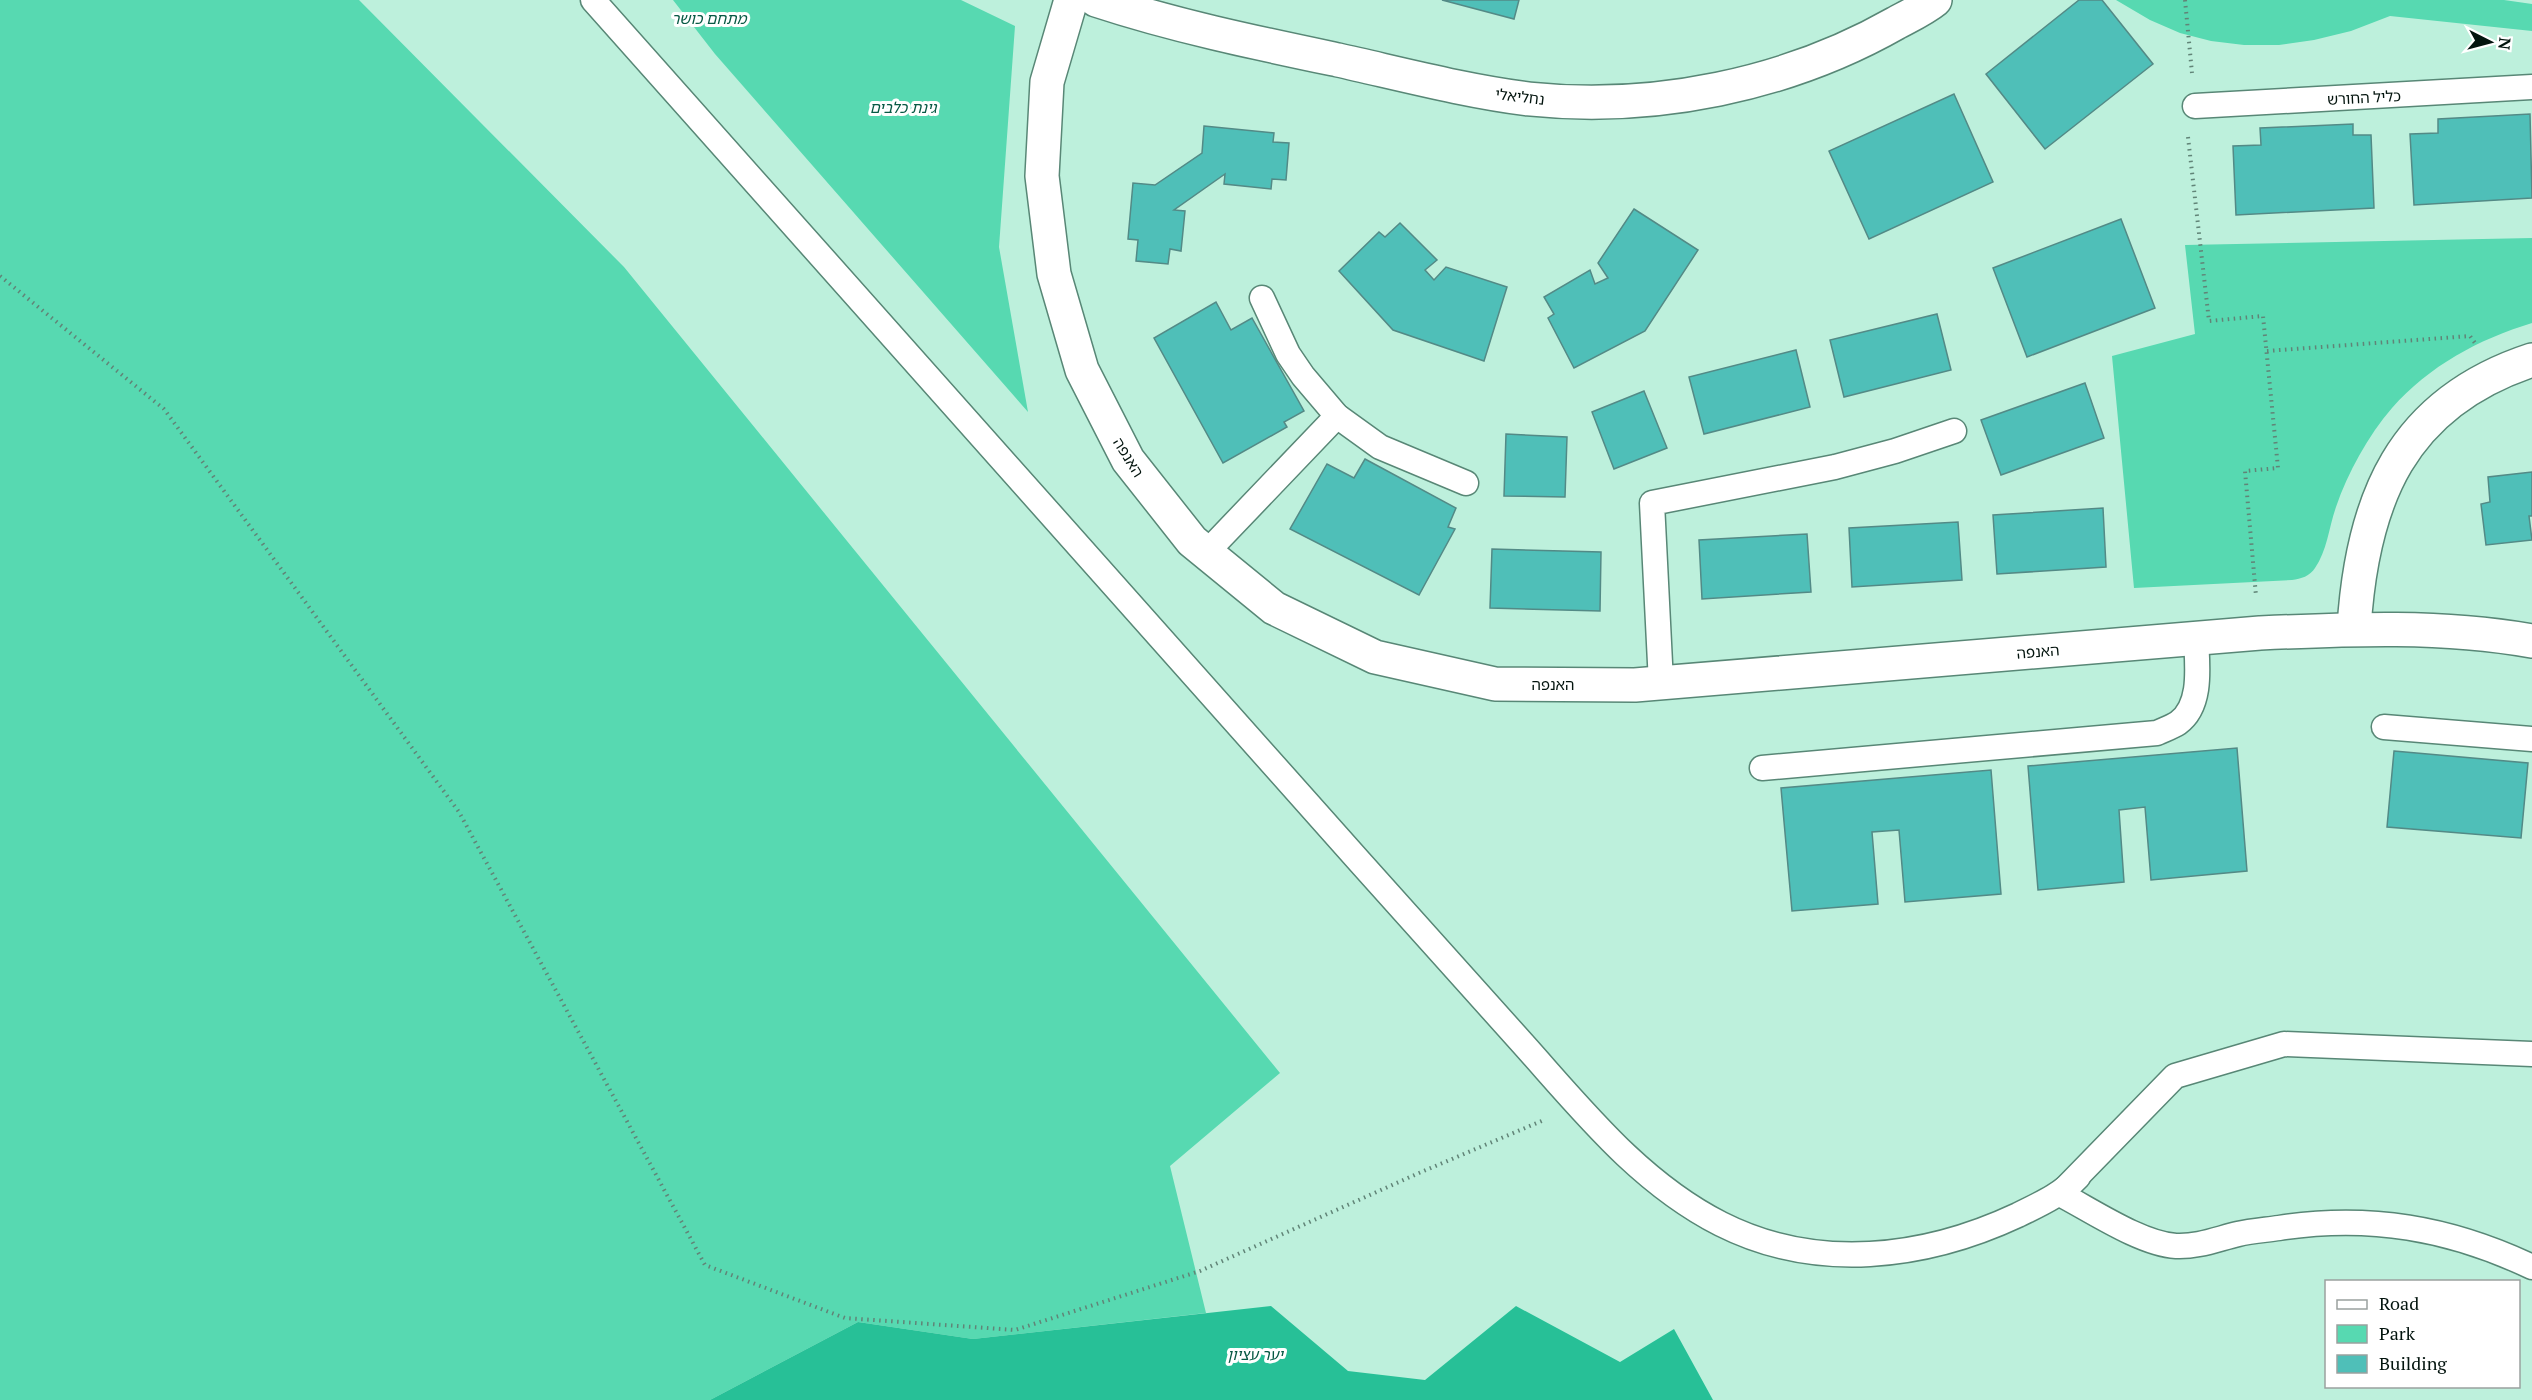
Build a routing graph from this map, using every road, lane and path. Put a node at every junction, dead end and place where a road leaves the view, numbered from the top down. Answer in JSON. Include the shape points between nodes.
{"nodes":[{"id":1,"x":593,"y":0,"type":"edge"},
{"id":2,"x":1071,"y":0,"type":"edge"},
{"id":3,"x":1096,"y":0,"type":"edge"},
{"id":4,"x":1935,"y":0,"type":"edge"},
{"id":5,"x":2185,"y":0,"type":"edge"},
{"id":6,"x":2532,"y":87,"type":"edge"},
{"id":7,"x":2195,"y":106,"type":"junction"},
{"id":8,"x":0,"y":276,"type":"edge"},
{"id":9,"x":1262,"y":298,"type":"dead end"},
{"id":10,"x":2267,"y":351,"type":"junction"},
{"id":11,"x":2532,"y":360,"type":"edge"},
{"id":12,"x":2500,"y":373,"type":"junction"},
{"id":13,"x":1337,"y":416,"type":"junction"},
{"id":14,"x":1954,"y":431,"type":"dead end"},
{"id":15,"x":1466,"y":483,"type":"dead end"},
{"id":16,"x":1206,"y":553,"type":"junction"},
{"id":17,"x":2354,"y":628,"type":"junction"},
{"id":18,"x":2260,"y":633,"type":"junction"},
{"id":19,"x":2196,"y":638,"type":"junction"},
{"id":20,"x":2532,"y":641,"type":"edge"},
{"id":21,"x":1662,"y":683,"type":"junction"},
{"id":22,"x":2384,"y":727,"type":"dead end"},
{"id":23,"x":2532,"y":739,"type":"edge"},
{"id":24,"x":1762,"y":768,"type":"dead end"},
{"id":25,"x":2532,"y":1054,"type":"edge"},
{"id":26,"x":1578,"y":1106,"type":"junction"},
{"id":27,"x":2078,"y":1177,"type":"dead end"},
{"id":28,"x":2060,"y":1194,"type":"junction"},
{"id":29,"x":2532,"y":1267,"type":"edge"}],
"edges":[{"from":1,"to":26,"type":"lane"},
{"from":2,"to":16,"type":"street","name":"האנפה","via":[[1047,82],[1042,176],[1054,274],[1082,370],[1128,460],[1192,541]]},
{"from":3,"to":4,"type":"street","name":"נחליאלי","via":[[1238,39],[1469,88],[1529,99],[1594,102],[1661,98],[1731,87],[1800,67],[1868,39]]},
{"from":5,"to":7,"type":"path"},
{"from":6,"to":7,"type":"lane","name":"כליל החורש"},
{"from":7,"to":10,"type":"path","via":[[2185,109],[2209,321],[2263,316]]},
{"from":8,"to":26,"type":"path","via":[[164,409],[459,812],[705,1265],[845,1318],[1015,1330],[1200,1271]]},
{"from":9,"to":13,"type":"lane","via":[[1288,354]]},
{"from":10,"to":12,"type":"path","via":[[2470,336]]},
{"from":10,"to":18,"type":"path","via":[[2278,468],[2245,471]]},
{"from":11,"to":12,"type":"street"},
{"from":12,"to":17,"type":"street","via":[[2439,411],[2412,439],[2391,471],[2364,544]]},
{"from":13,"to":15,"type":"lane","via":[[1380,447]]},
{"from":13,"to":16,"type":"lane"},
{"from":14,"to":21,"type":"lane","via":[[1835,467],[1652,503]]},
{"from":16,"to":21,"type":"street","name":"האנפה","via":[[1274,608],[1375,657],[1495,684]]},
{"from":17,"to":18,"type":"street","name":"האנפה"},
{"from":17,"to":20,"type":"street","name":"האנפה","via":[[2429,630]]},
{"from":18,"to":19,"type":"street","name":"האנפה"},
{"from":19,"to":21,"type":"street","name":"האנפה"},
{"from":19,"to":24,"type":"lane","via":[[2197,680],[2192,704],[2180,722],[2157,733]]},
{"from":22,"to":23,"type":"lane"},
{"from":25,"to":28,"type":"lane","via":[[2284,1044],[2175,1076]]},
{"from":26,"to":28,"type":"lane","via":[[1638,1167],[1680,1200],[1723,1225],[1766,1242],[1810,1253],[1901,1253],[1995,1226]]},
{"from":27,"to":28,"type":"lane"},
{"from":28,"to":29,"type":"lane","via":[[2144,1238],[2174,1246],[2198,1245],[2287,1226],[2371,1223],[2438,1232],[2494,1249]]}]}
